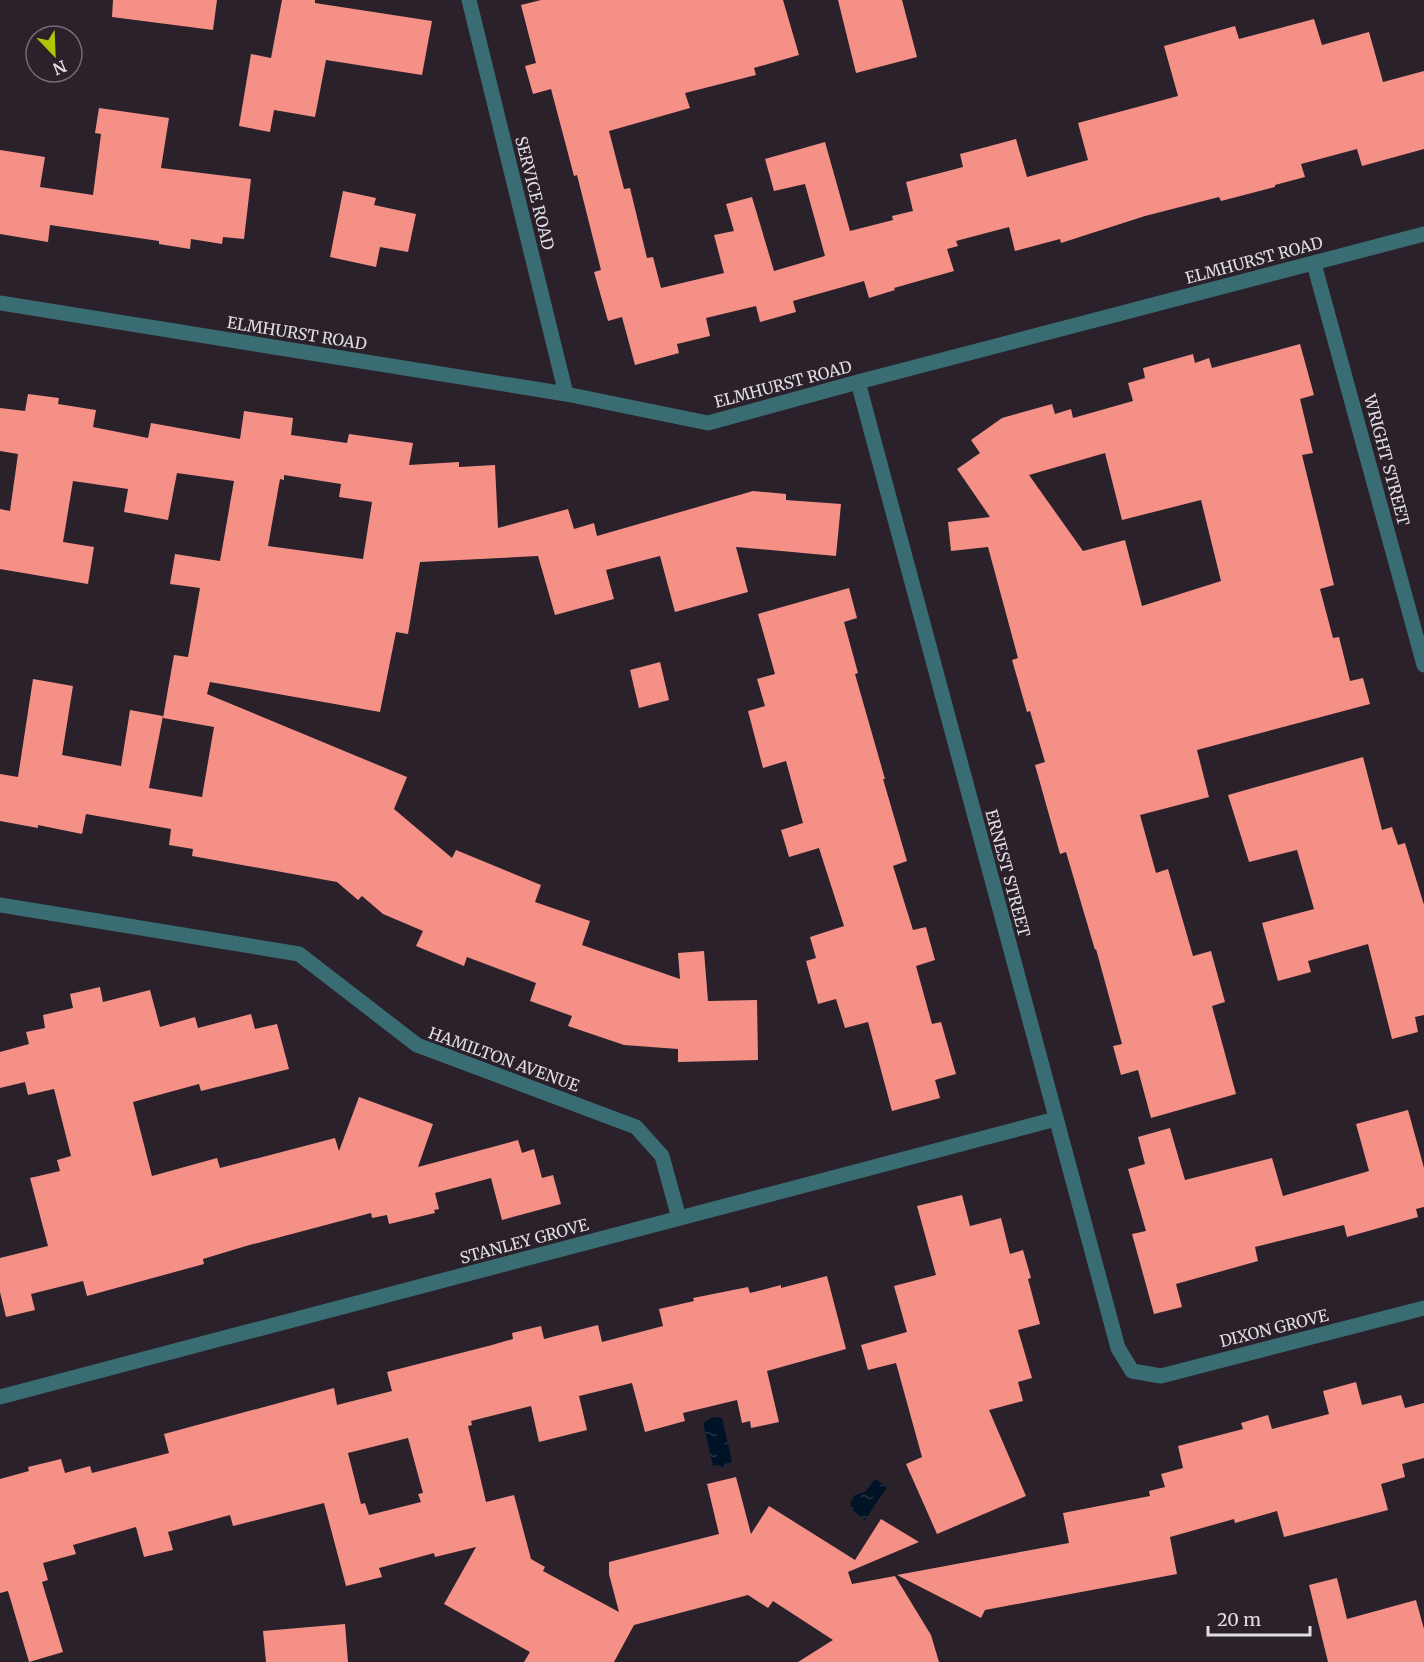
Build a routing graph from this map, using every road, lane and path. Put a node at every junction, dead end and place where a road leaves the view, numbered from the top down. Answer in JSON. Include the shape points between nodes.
{"nodes":[{"id":1,"x":469,"y":0,"type":"edge"},
{"id":2,"x":1424,"y":234,"type":"edge"},
{"id":3,"x":1314,"y":264,"type":"junction"},
{"id":4,"x":0,"y":303,"type":"edge"},
{"id":5,"x":858,"y":382,"type":"junction"},
{"id":6,"x":566,"y":394,"type":"junction"},
{"id":7,"x":1424,"y":665,"type":"edge"},
{"id":8,"x":0,"y":905,"type":"edge"},
{"id":9,"x":1056,"y":1119,"type":"junction"},
{"id":10,"x":679,"y":1218,"type":"junction"},
{"id":11,"x":1424,"y":1308,"type":"edge"},
{"id":12,"x":1132,"y":1371,"type":"joint"},
{"id":13,"x":0,"y":1397,"type":"edge"}],
"edges":[{"from":1,"to":6,"type":"street","name":"SERVICE ROAD"},
{"from":2,"to":3,"type":"street","name":"ELMHURST ROAD"},
{"from":3,"to":5,"type":"street","name":"ELMHURST ROAD"},
{"from":3,"to":7,"type":"street","name":"WRIGHT STREET"},
{"from":4,"to":6,"type":"street","name":"ELMHURST ROAD"},
{"from":5,"to":6,"type":"street","name":"ELMHURST ROAD","via":[[708,423]]},
{"from":5,"to":9,"type":"street","name":"ERNEST STREET"},
{"from":8,"to":10,"type":"street","name":"HAMILTON AVENUE","via":[[299,954],[417,1045],[636,1127],[662,1156]]},
{"from":9,"to":10,"type":"street","name":"STANLEY GROVE"},
{"from":9,"to":12,"type":"street","name":"ERNEST STREET","via":[[1118,1348]]},
{"from":10,"to":13,"type":"street","name":"STANLEY GROVE"},
{"from":11,"to":12,"type":"street","name":"DIXON GROVE","via":[[1161,1376]]}]}
